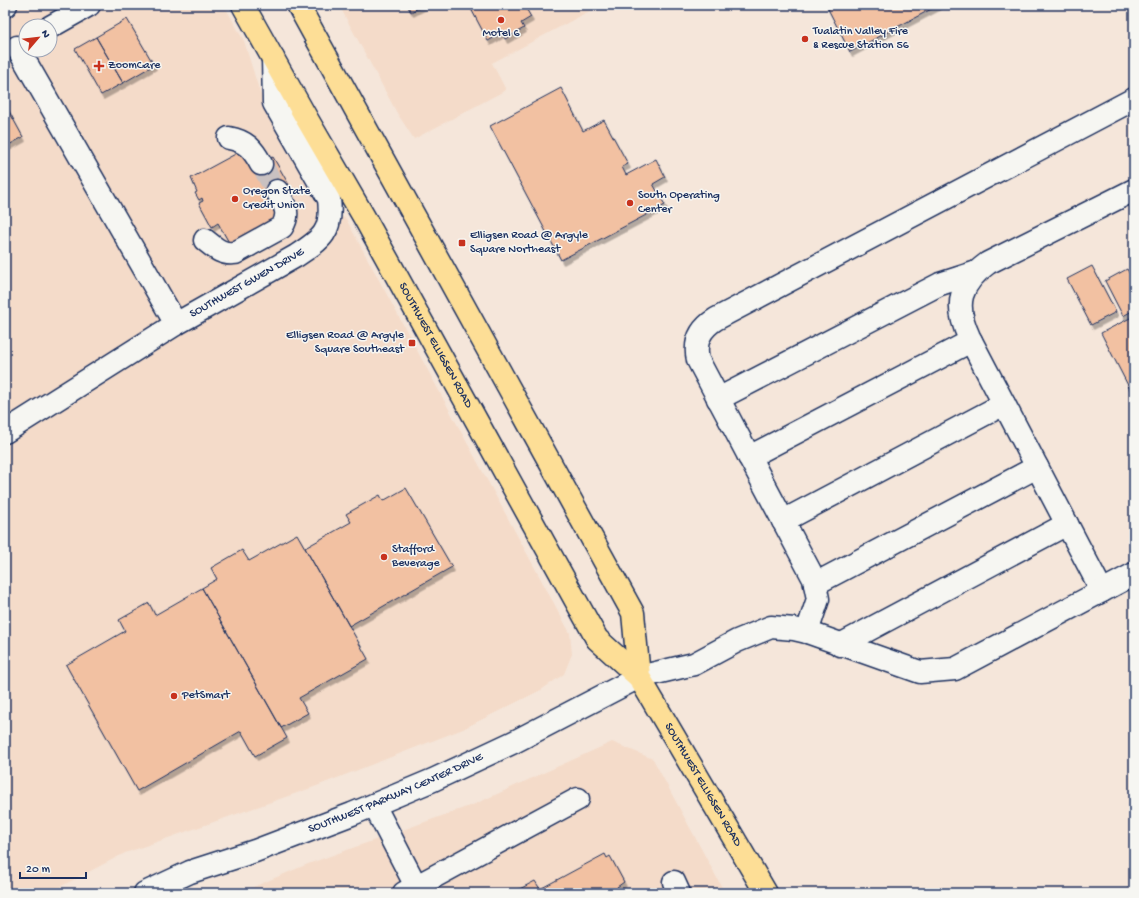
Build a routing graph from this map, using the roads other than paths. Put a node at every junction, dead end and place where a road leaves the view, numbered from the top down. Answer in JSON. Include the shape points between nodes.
{"nodes":[{"id":1,"x":89,"y":5,"type":"edge"},
{"id":2,"x":243,"y":5,"type":"edge"},
{"id":3,"x":298,"y":5,"type":"edge"},
{"id":4,"x":58,"y":22,"type":"edge"},
{"id":5,"x":16,"y":47,"type":"edge"},
{"id":6,"x":273,"y":58,"type":"junction"},
{"id":7,"x":1134,"y":99,"type":"edge"},
{"id":8,"x":229,"y":138,"type":"dead end"},
{"id":9,"x":261,"y":164,"type":"tunnel mouth"},
{"id":10,"x":1134,"y":190,"type":"edge"},
{"id":11,"x":277,"y":191,"type":"tunnel mouth"},
{"id":12,"x":205,"y":240,"type":"dead end"},
{"id":13,"x":974,"y":273,"type":"junction"},
{"id":14,"x":176,"y":324,"type":"junction"},
{"id":15,"x":971,"y":341,"type":"junction"},
{"id":16,"x":718,"y":399,"type":"junction"},
{"id":17,"x":1004,"y":404,"type":"junction"},
{"id":18,"x":5,"y":432,"type":"edge"},
{"id":19,"x":749,"y":457,"type":"junction"},
{"id":20,"x":1037,"y":467,"type":"junction"},
{"id":21,"x":783,"y":521,"type":"junction"},
{"id":22,"x":1067,"y":524,"type":"junction"},
{"id":23,"x":1134,"y":574,"type":"edge"},
{"id":24,"x":815,"y":584,"type":"junction"},
{"id":25,"x":1102,"y":591,"type":"junction"},
{"id":26,"x":807,"y":632,"type":"junction"},
{"id":27,"x":840,"y":645,"type":"junction"},
{"id":28,"x":639,"y":676,"type":"junction"},
{"id":29,"x":578,"y":799,"type":"dead end"},
{"id":30,"x":374,"y":805,"type":"junction"},
{"id":31,"x":410,"y":890,"type":"edge"},
{"id":32,"x":145,"y":893,"type":"edge"},
{"id":33,"x":766,"y":893,"type":"edge"}],
"edges":[{"from":1,"to":4,"type":"street"},
{"from":2,"to":6,"type":"main road","name":"SOUTHWEST ELLIGSEN ROAD"},
{"from":3,"to":28,"type":"main road","name":"SOUTHWEST ELLIGSEN ROAD","via":[[633,613]]},
{"from":5,"to":14,"type":"street"},
{"from":6,"to":14,"type":"street","name":"SOUTHWEST GWEN DRIVE","via":[[274,103],[329,199],[331,218],[326,231],[315,244]]},
{"from":6,"to":28,"type":"main road","name":"SOUTHWEST ELLIGSEN ROAD","via":[[364,217],[597,639]]},
{"from":7,"to":16,"type":"street","via":[[708,324],[697,340],[696,351]]},
{"from":8,"to":9,"type":"street","via":[[247,144]]},
{"from":10,"to":13,"type":"street","via":[[988,263]]},
{"from":11,"to":12,"type":"street","via":[[287,209],[286,221],[282,227],[229,254],[218,250]]},
{"from":13,"to":15,"type":"street","via":[[964,287],[960,304],[962,322]]},
{"from":13,"to":16,"type":"street","via":[[940,284]]},
{"from":14,"to":18,"type":"street","name":"SOUTHWEST GWEN DRIVE"},
{"from":15,"to":17,"type":"street"},
{"from":15,"to":19,"type":"street"},
{"from":16,"to":19,"type":"street"},
{"from":17,"to":20,"type":"street"},
{"from":17,"to":21,"type":"street"},
{"from":19,"to":21,"type":"street"},
{"from":20,"to":22,"type":"street"},
{"from":20,"to":24,"type":"street"},
{"from":21,"to":24,"type":"street"},
{"from":22,"to":25,"type":"street"},
{"from":22,"to":27,"type":"street"},
{"from":23,"to":25,"type":"street","name":"SOUTHWEST PARKWAY CENTER DRIVE"},
{"from":24,"to":26,"type":"street","via":[[818,599]]},
{"from":25,"to":27,"type":"street","name":"SOUTHWEST PARKWAY CENTER DRIVE","via":[[955,669],[920,672]]},
{"from":26,"to":27,"type":"street","name":"SOUTHWEST PARKWAY CENTER DRIVE"},
{"from":26,"to":28,"type":"street","name":"SOUTHWEST PARKWAY CENTER DRIVE","via":[[771,627],[737,641],[694,664]]},
{"from":28,"to":30,"type":"street","name":"SOUTHWEST PARKWAY CENTER DRIVE","via":[[494,751]]},
{"from":28,"to":33,"type":"main road","name":"SOUTHWEST ELLIGSEN ROAD"},
{"from":29,"to":31,"type":"street"},
{"from":30,"to":31,"type":"street"},
{"from":30,"to":32,"type":"street","name":"SOUTHWEST PARKWAY CENTER DRIVE","via":[[255,851],[190,872]]}]}
